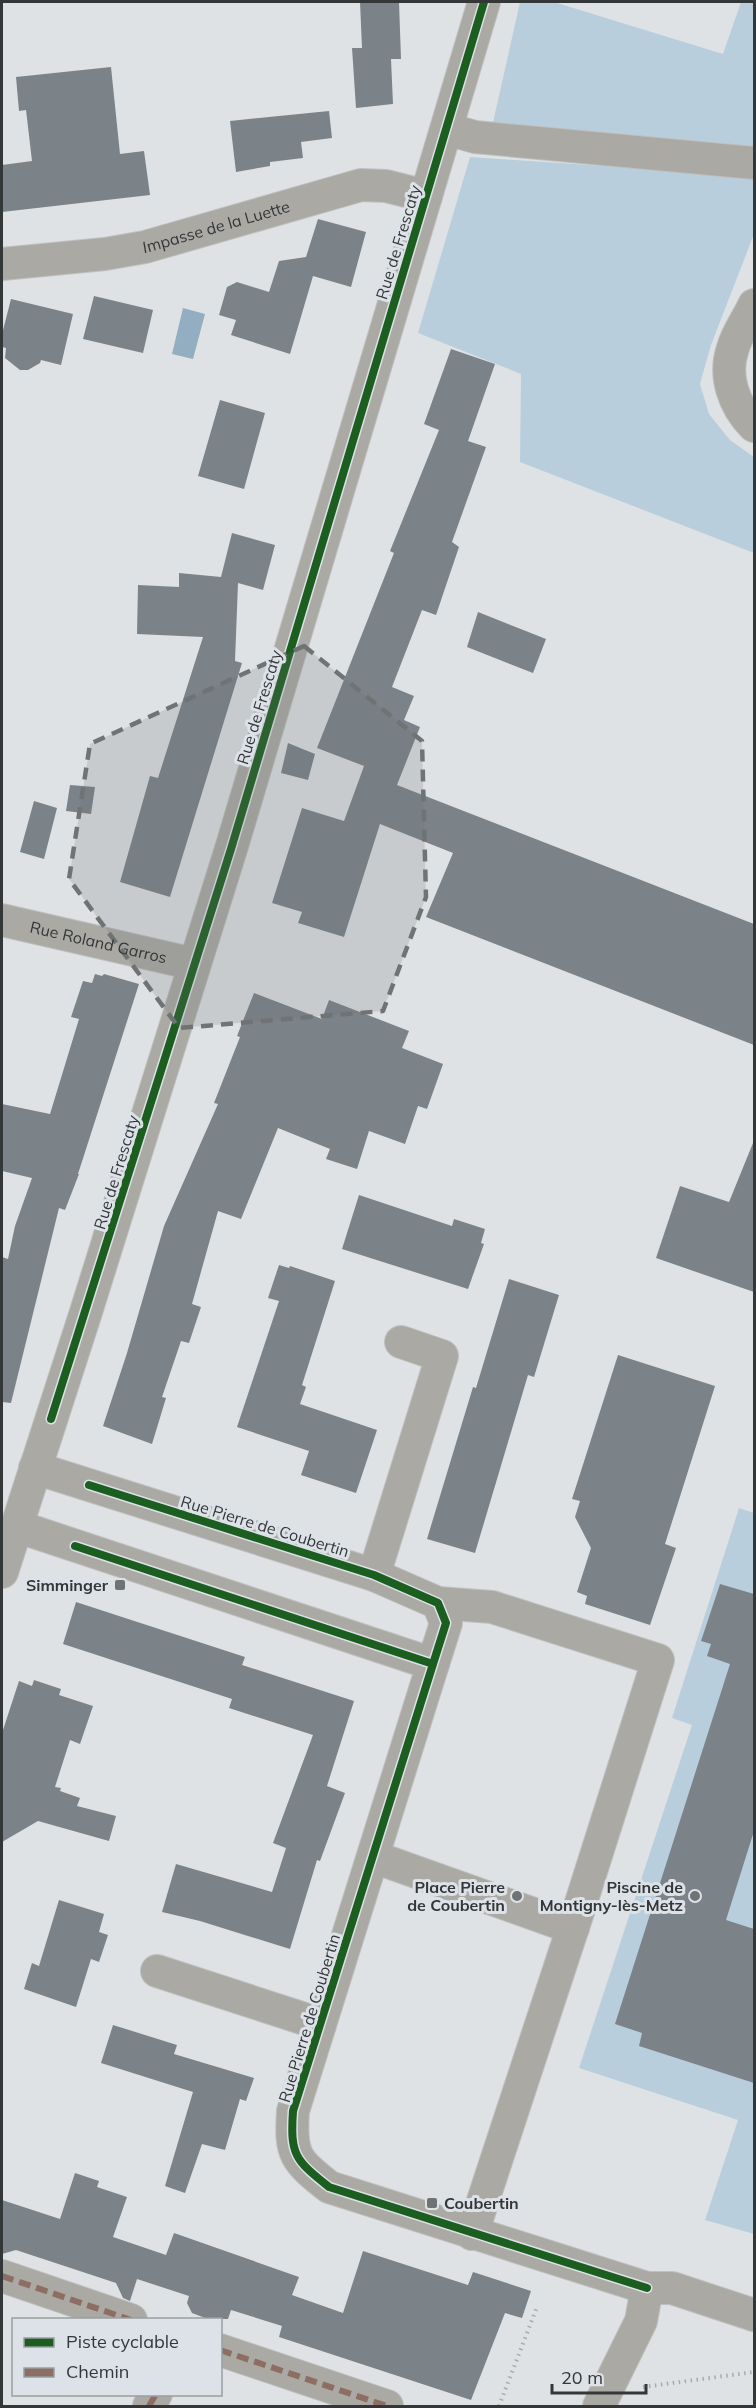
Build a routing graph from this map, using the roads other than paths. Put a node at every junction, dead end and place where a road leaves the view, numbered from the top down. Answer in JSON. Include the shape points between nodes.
{"nodes":[{"id":1,"x":484,"y":2,"type":"edge"},
{"id":2,"x":447,"y":129,"type":"junction"},
{"id":3,"x":754,"y":163,"type":"edge"},
{"id":4,"x":426,"y":196,"type":"junction"},
{"id":5,"x":2,"y":264,"type":"edge"},
{"id":6,"x":754,"y":305,"type":"edge"},
{"id":7,"x":754,"y":426,"type":"edge"},
{"id":8,"x":2,"y":920,"type":"edge"},
{"id":9,"x":194,"y":964,"type":"junction"},
{"id":10,"x":401,"y":1341,"type":"dead end"},
{"id":11,"x":35,"y":1468,"type":"junction"},
{"id":12,"x":12,"y":1519,"type":"edge"},
{"id":13,"x":2,"y":1572,"type":"edge"},
{"id":14,"x":374,"y":1575,"type":"junction"},
{"id":15,"x":438,"y":1604,"type":"junction"},
{"id":16,"x":433,"y":1664,"type":"junction"},
{"id":17,"x":374,"y":1857,"type":"junction"},
{"id":18,"x":573,"y":1928,"type":"junction"},
{"id":19,"x":157,"y":1971,"type":"dead end"},
{"id":20,"x":320,"y":2024,"type":"junction"},
{"id":21,"x":472,"y":2234,"type":"junction"},
{"id":22,"x":2,"y":2276,"type":"edge"},
{"id":23,"x":647,"y":2288,"type":"junction"},
{"id":24,"x":754,"y":2315,"type":"edge"},
{"id":25,"x":128,"y":2318,"type":"edge"},
{"id":26,"x":222,"y":2351,"type":"edge"},
{"id":27,"x":605,"y":2395,"type":"edge"},
{"id":28,"x":387,"y":2406,"type":"edge"}],
"edges":[{"from":1,"to":2,"type":"street","name":"Rue de Frescaty"},
{"from":2,"to":3,"type":"street","via":[[475,137]]},
{"from":2,"to":4,"type":"street","name":"Rue de Frescaty"},
{"from":4,"to":5,"type":"street","name":"Impasse de la Luette","via":[[386,186],[361,185],[145,247]]},
{"from":4,"to":9,"type":"street","name":"Rue de Frescaty"},
{"from":6,"to":7,"type":"street","via":[[732,348],[728,380],[743,415]]},
{"from":8,"to":9,"type":"street","name":"Rue Roland Garros"},
{"from":9,"to":11,"type":"street","name":"Rue de Frescaty"},
{"from":10,"to":14,"type":"street","via":[[442,1356]]},
{"from":11,"to":12,"type":"street","name":"Rue de Frescaty"},
{"from":11,"to":14,"type":"street","name":"Rue Pierre de Coubertin"},
{"from":12,"to":13,"type":"street","name":"Rue de Frescaty"},
{"from":12,"to":16,"type":"street"},
{"from":14,"to":15,"type":"street","name":"Rue Pierre de Coubertin"},
{"from":15,"to":16,"type":"street","name":"Rue Pierre de Coubertin","via":[[446,1623]]},
{"from":15,"to":18,"type":"street","via":[[492,1607],[658,1660]]},
{"from":16,"to":17,"type":"street","name":"Rue Pierre de Coubertin"},
{"from":17,"to":18,"type":"street"},
{"from":17,"to":20,"type":"street","name":"Rue Pierre de Coubertin"},
{"from":18,"to":21,"type":"street"},
{"from":19,"to":20,"type":"street","name":"Rue Pierre de Coubertin"},
{"from":20,"to":21,"type":"street","name":"Rue Pierre de Coubertin","via":[[293,2111],[291,2142],[303,2166],[329,2187]]},
{"from":21,"to":23,"type":"street","name":"Rue Pierre de Coubertin"},
{"from":22,"to":25,"type":"street"},
{"from":23,"to":24,"type":"street","name":"Rue Pierre de Coubertin","via":[[672,2288]]},
{"from":23,"to":27,"type":"street","via":[[641,2321]]},
{"from":26,"to":28,"type":"street"}]}
